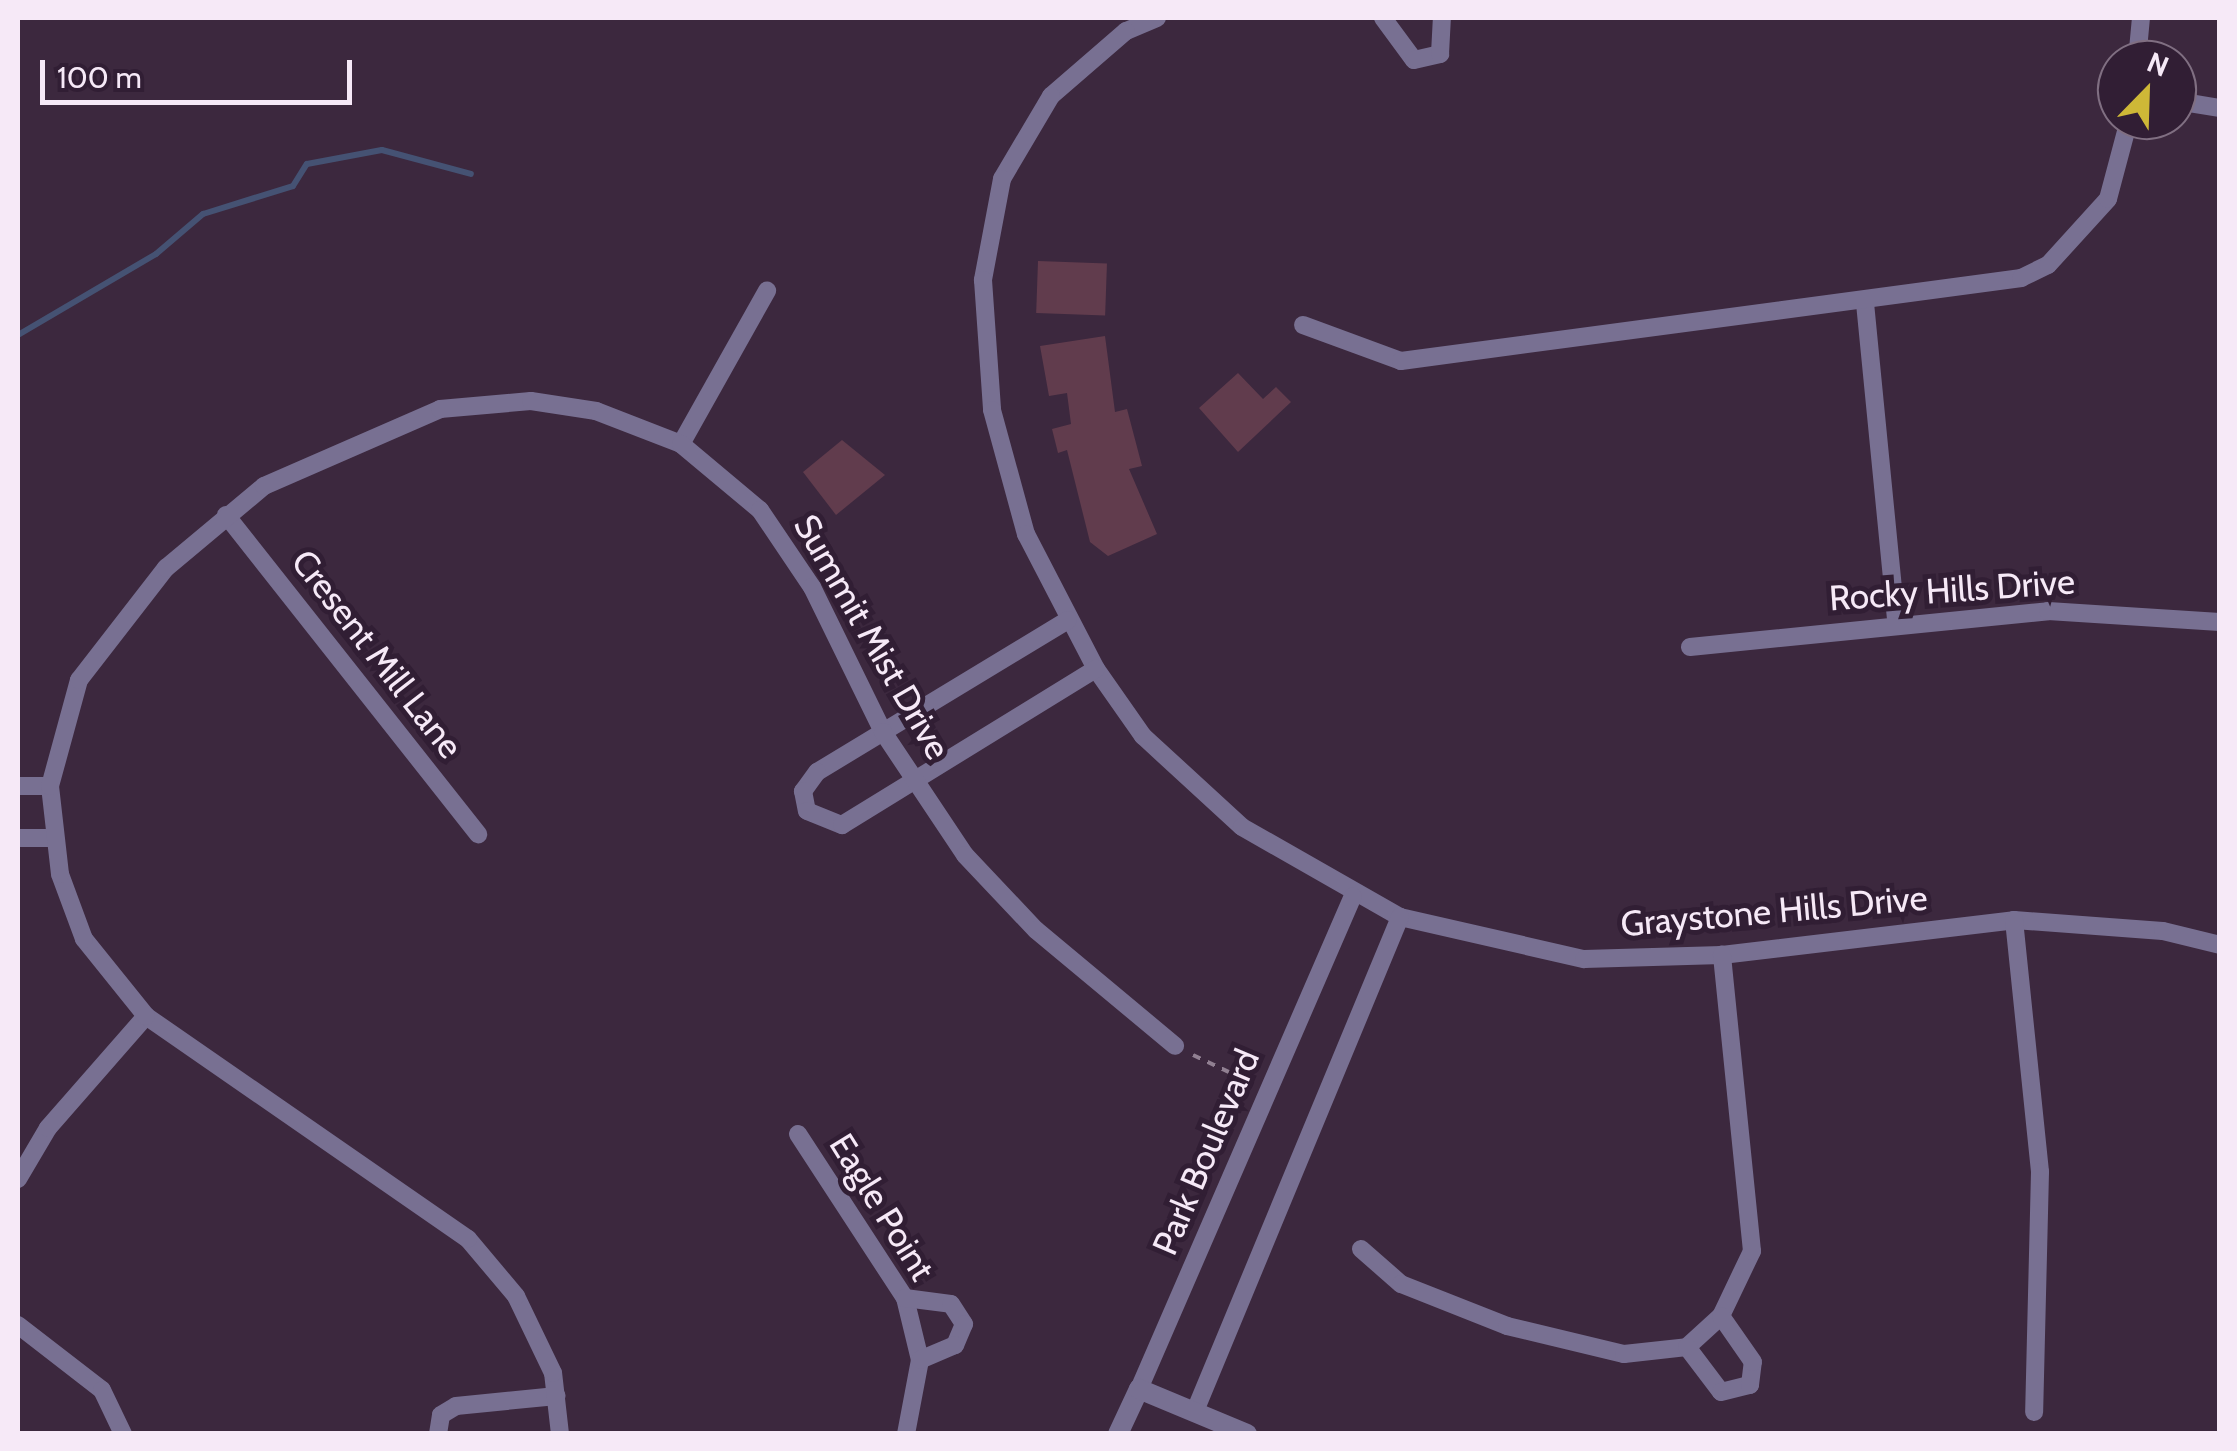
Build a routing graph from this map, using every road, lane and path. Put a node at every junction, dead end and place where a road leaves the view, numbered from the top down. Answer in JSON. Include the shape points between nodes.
{"nodes":[{"id":1,"x":1157,"y":18,"type":"edge"},
{"id":2,"x":1383,"y":18,"type":"edge"},
{"id":3,"x":1442,"y":18,"type":"edge"},
{"id":4,"x":2124,"y":140,"type":"edge"},
{"id":5,"x":767,"y":291,"type":"dead end"},
{"id":6,"x":1865,"y":303,"type":"junction"},
{"id":7,"x":1303,"y":325,"type":"dead end"},
{"id":8,"x":681,"y":444,"type":"junction"},
{"id":9,"x":226,"y":515,"type":"junction"},
{"id":10,"x":1068,"y":620,"type":"junction"},
{"id":11,"x":1896,"y":620,"type":"junction"},
{"id":12,"x":2220,"y":622,"type":"edge"},
{"id":13,"x":1690,"y":646,"type":"dead end"},
{"id":14,"x":1096,"y":669,"type":"junction"},
{"id":15,"x":883,"y":732,"type":"junction"},
{"id":16,"x":916,"y":779,"type":"junction"},
{"id":17,"x":18,"y":786,"type":"edge"},
{"id":18,"x":50,"y":786,"type":"junction"},
{"id":19,"x":478,"y":834,"type":"dead end"},
{"id":20,"x":18,"y":838,"type":"edge"},
{"id":21,"x":53,"y":838,"type":"junction"},
{"id":22,"x":1352,"y":896,"type":"junction"},
{"id":23,"x":1400,"y":917,"type":"junction"},
{"id":24,"x":2014,"y":920,"type":"junction"},
{"id":25,"x":2220,"y":945,"type":"edge"},
{"id":26,"x":1722,"y":955,"type":"junction"},
{"id":27,"x":146,"y":1016,"type":"junction"},
{"id":28,"x":1175,"y":1046,"type":"joint"},
{"id":29,"x":1268,"y":1091,"type":"junction"},
{"id":30,"x":798,"y":1134,"type":"dead end"},
{"id":31,"x":18,"y":1179,"type":"edge"},
{"id":32,"x":1361,"y":1249,"type":"dead end"},
{"id":33,"x":904,"y":1298,"type":"junction"},
{"id":34,"x":1721,"y":1316,"type":"junction"},
{"id":35,"x":18,"y":1325,"type":"edge"},
{"id":36,"x":1687,"y":1347,"type":"junction"},
{"id":37,"x":920,"y":1360,"type":"junction"},
{"id":38,"x":1139,"y":1389,"type":"junction"},
{"id":39,"x":557,"y":1396,"type":"junction"},
{"id":40,"x":1195,"y":1412,"type":"junction"},
{"id":41,"x":2034,"y":1412,"type":"dead end"},
{"id":42,"x":122,"y":1434,"type":"edge"},
{"id":43,"x":438,"y":1434,"type":"edge"},
{"id":44,"x":560,"y":1434,"type":"edge"},
{"id":45,"x":906,"y":1434,"type":"edge"},
{"id":46,"x":1118,"y":1434,"type":"edge"},
{"id":47,"x":1186,"y":1434,"type":"edge"},
{"id":48,"x":1248,"y":1434,"type":"edge"}],
"edges":[{"from":1,"to":10,"type":"street","name":"Graystone Hills Drive","via":[[1126,31],[1051,96],[1023,133],[987,234],[992,410],[1026,534]]},
{"from":2,"to":3,"type":"street","via":[[1414,60],[1440,54]]},
{"from":4,"to":6,"type":"street","via":[[2108,199],[2048,265]]},
{"from":5,"to":8,"type":"street"},
{"from":6,"to":7,"type":"street","via":[[1401,361]]},
{"from":6,"to":11,"type":"street"},
{"from":8,"to":9,"type":"street","name":"Summit Mist Drive","via":[[596,411],[531,401],[440,409],[336,448]]},
{"from":8,"to":15,"type":"street","name":"Summit Mist Drive","via":[[760,510],[812,587]]},
{"from":9,"to":18,"type":"street","name":"Summit Mist Drive","via":[[100,645],[79,680]]},
{"from":9,"to":19,"type":"street","name":"Cresent Mill Lane"},
{"from":10,"to":14,"type":"street","name":"Graystone Hills Drive"},
{"from":10,"to":15,"type":"street"},
{"from":11,"to":12,"type":"street","name":"Rocky Hills Drive","via":[[2048,611]]},
{"from":11,"to":13,"type":"street","name":"Rocky Hills Drive"},
{"from":14,"to":16,"type":"street"},
{"from":14,"to":22,"type":"street","name":"Graystone Hills Drive","via":[[1143,736],[1242,827]]},
{"from":15,"to":16,"type":"street","name":"Summit Mist Drive"},
{"from":15,"to":16,"type":"street","via":[[818,772],[804,791],[807,812],[842,825]]},
{"from":16,"to":28,"type":"street","name":"Summit Mist Drive","via":[[964,855],[1036,930]]},
{"from":17,"to":18,"type":"street"},
{"from":18,"to":21,"type":"street","name":"Summit Mist Drive"},
{"from":20,"to":21,"type":"street"},
{"from":21,"to":27,"type":"street","name":"Summit Mist Drive","via":[[84,939]]},
{"from":22,"to":23,"type":"street","name":"Graystone Hills Drive"},
{"from":22,"to":29,"type":"street","name":"Park Boulevard"},
{"from":23,"to":26,"type":"street","name":"Graystone Hills Drive","via":[[1584,959]]},
{"from":23,"to":40,"type":"street"},
{"from":24,"to":25,"type":"street","name":"Graystone Hills Drive","via":[[2163,931]]},
{"from":24,"to":26,"type":"street","name":"Graystone Hills Drive"},
{"from":24,"to":41,"type":"street","via":[[2040,1172]]},
{"from":26,"to":34,"type":"street","via":[[1752,1250]]},
{"from":27,"to":31,"type":"street","via":[[48,1128]]},
{"from":27,"to":39,"type":"street","name":"Summit Mist Drive","via":[[468,1239],[516,1296]]},
{"from":28,"to":29,"type":"path"},
{"from":29,"to":38,"type":"street","name":"Park Boulevard"},
{"from":30,"to":33,"type":"street","name":"Eagle Point"},
{"from":32,"to":36,"type":"street","via":[[1401,1284],[1507,1326],[1624,1354]]},
{"from":33,"to":37,"type":"street","name":"Eagle Point"},
{"from":33,"to":37,"type":"street","via":[[951,1304],[964,1324],[955,1345]]},
{"from":34,"to":36,"type":"street"},
{"from":34,"to":36,"type":"street","via":[[1754,1362],[1750,1385],[1721,1392]]},
{"from":35,"to":42,"type":"street","via":[[102,1390]]},
{"from":37,"to":45,"type":"street","name":"Eagle Point"},
{"from":38,"to":40,"type":"street"},
{"from":38,"to":46,"type":"street","name":"Park Boulevard"},
{"from":39,"to":43,"type":"street","via":[[456,1406],[441,1415]]},
{"from":39,"to":44,"type":"street","name":"Summit Mist Drive"},
{"from":40,"to":47,"type":"street"},
{"from":40,"to":48,"type":"street"}]}
